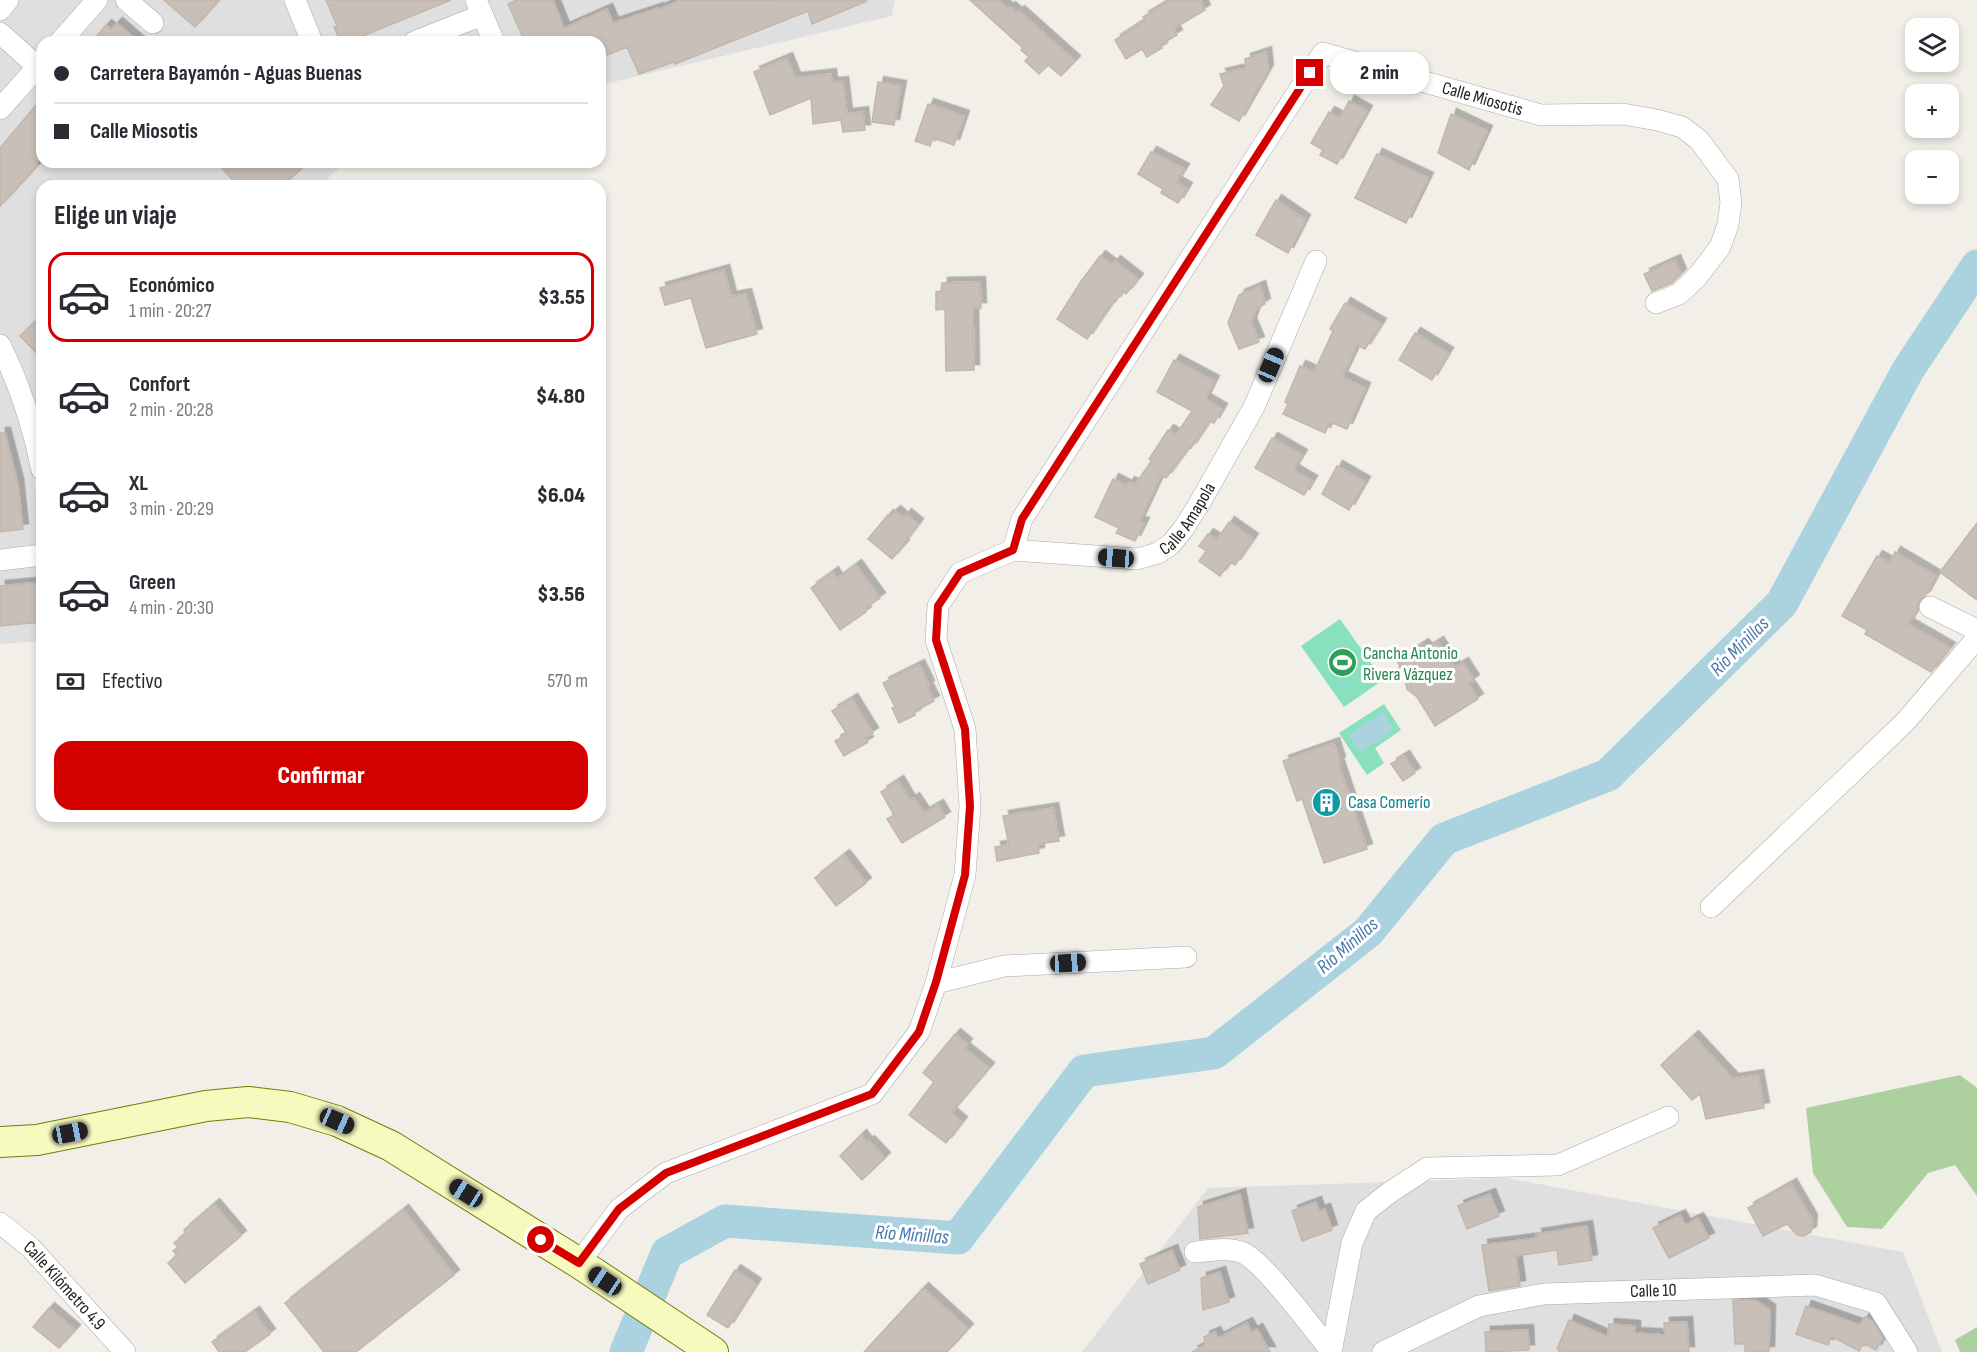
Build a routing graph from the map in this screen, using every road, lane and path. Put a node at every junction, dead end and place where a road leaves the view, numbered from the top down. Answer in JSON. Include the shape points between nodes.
{"nodes":[{"id":1,"x":8,"y":0,"type":"edge"},
{"id":2,"x":97,"y":0,"type":"edge"},
{"id":3,"x":126,"y":0,"type":"edge"},
{"id":4,"x":295,"y":0,"type":"edge"},
{"id":5,"x":479,"y":7,"type":"edge"},
{"id":6,"x":0,"y":10,"type":"edge"},
{"id":7,"x":153,"y":23,"type":"dead end"},
{"id":8,"x":0,"y":33,"type":"edge"},
{"id":9,"x":65,"y":36,"type":"edge"},
{"id":10,"x":310,"y":36,"type":"edge"},
{"id":11,"x":425,"y":36,"type":"edge"},
{"id":12,"x":491,"y":36,"type":"edge"},
{"id":13,"x":36,"y":61,"type":"edge"},
{"id":14,"x":36,"y":68,"type":"edge"},
{"id":15,"x":0,"y":109,"type":"edge"},
{"id":16,"x":1316,"y":261,"type":"dead end"},
{"id":17,"x":1656,"y":303,"type":"dead end"},
{"id":18,"x":0,"y":345,"type":"edge"},
{"id":19,"x":36,"y":446,"type":"edge"},
{"id":20,"x":1013,"y":550,"type":"junction"},
{"id":21,"x":36,"y":556,"type":"edge"},
{"id":22,"x":0,"y":560,"type":"edge"},
{"id":23,"x":1930,"y":607,"type":"dead end"},
{"id":24,"x":1977,"y":630,"type":"edge"},
{"id":25,"x":1977,"y":638,"type":"edge"},
{"id":26,"x":1712,"y":907,"type":"dead end"},
{"id":27,"x":1186,"y":957,"type":"dead end"},
{"id":28,"x":936,"y":982,"type":"junction"},
{"id":29,"x":1668,"y":1117,"type":"dead end"},
{"id":30,"x":0,"y":1142,"type":"edge"},
{"id":31,"x":0,"y":1223,"type":"edge"},
{"id":32,"x":1195,"y":1252,"type":"dead end"},
{"id":33,"x":579,"y":1263,"type":"junction"},
{"id":34,"x":1331,"y":1351,"type":"edge"},
{"id":35,"x":125,"y":1352,"type":"edge"},
{"id":36,"x":713,"y":1352,"type":"edge"},
{"id":37,"x":1383,"y":1352,"type":"edge"},
{"id":38,"x":1907,"y":1352,"type":"edge"}],
"edges":[{"from":1,"to":6,"type":"street"},
{"from":2,"to":9,"type":"street"},
{"from":3,"to":7,"type":"street"},
{"from":4,"to":10,"type":"street"},
{"from":5,"to":11,"type":"street"},
{"from":5,"to":12,"type":"street"},
{"from":8,"to":13,"type":"street"},
{"from":14,"to":15,"type":"street"},
{"from":16,"to":20,"type":"street","name":"Calle Amapola","via":[[1254,407],[1199,504],[1171,544],[1137,559]]},
{"from":17,"to":20,"type":"street","name":"Calle Miosotis","via":[[1679,294],[1697,277],[1720,247],[1728,225],[1728,180],[1699,140],[1682,127],[1623,114],[1541,115],[1323,53],[1022,519]]},
{"from":18,"to":19,"type":"street","via":[[16,379]]},
{"from":20,"to":28,"type":"street","name":"Calle Amapola","via":[[960,573],[938,606],[936,640],[965,729],[970,806],[965,875]]},
{"from":21,"to":22,"type":"street"},
{"from":23,"to":24,"type":"street"},
{"from":25,"to":26,"type":"street","via":[[1905,722]]},
{"from":27,"to":28,"type":"street","via":[[1004,966]]},
{"from":28,"to":33,"type":"street","name":"Calle Amapola","via":[[919,1032],[872,1094],[666,1173],[619,1209]]},
{"from":29,"to":34,"type":"street","via":[[1557,1165],[1427,1168],[1389,1192],[1366,1211],[1352,1243]]},
{"from":30,"to":33,"type":"street","via":[[37,1140],[206,1106],[248,1102],[290,1107],[337,1121],[391,1146]]},
{"from":31,"to":35,"type":"street","name":"Calle Kilómetro 4.9","via":[[31,1248]]},
{"from":32,"to":34,"type":"street","via":[[1242,1252],[1260,1266]]},
{"from":33,"to":36,"type":"street"},
{"from":37,"to":38,"type":"street","name":"Calle 10","via":[[1479,1306],[1544,1294],[1815,1285],[1876,1303]]}]}
